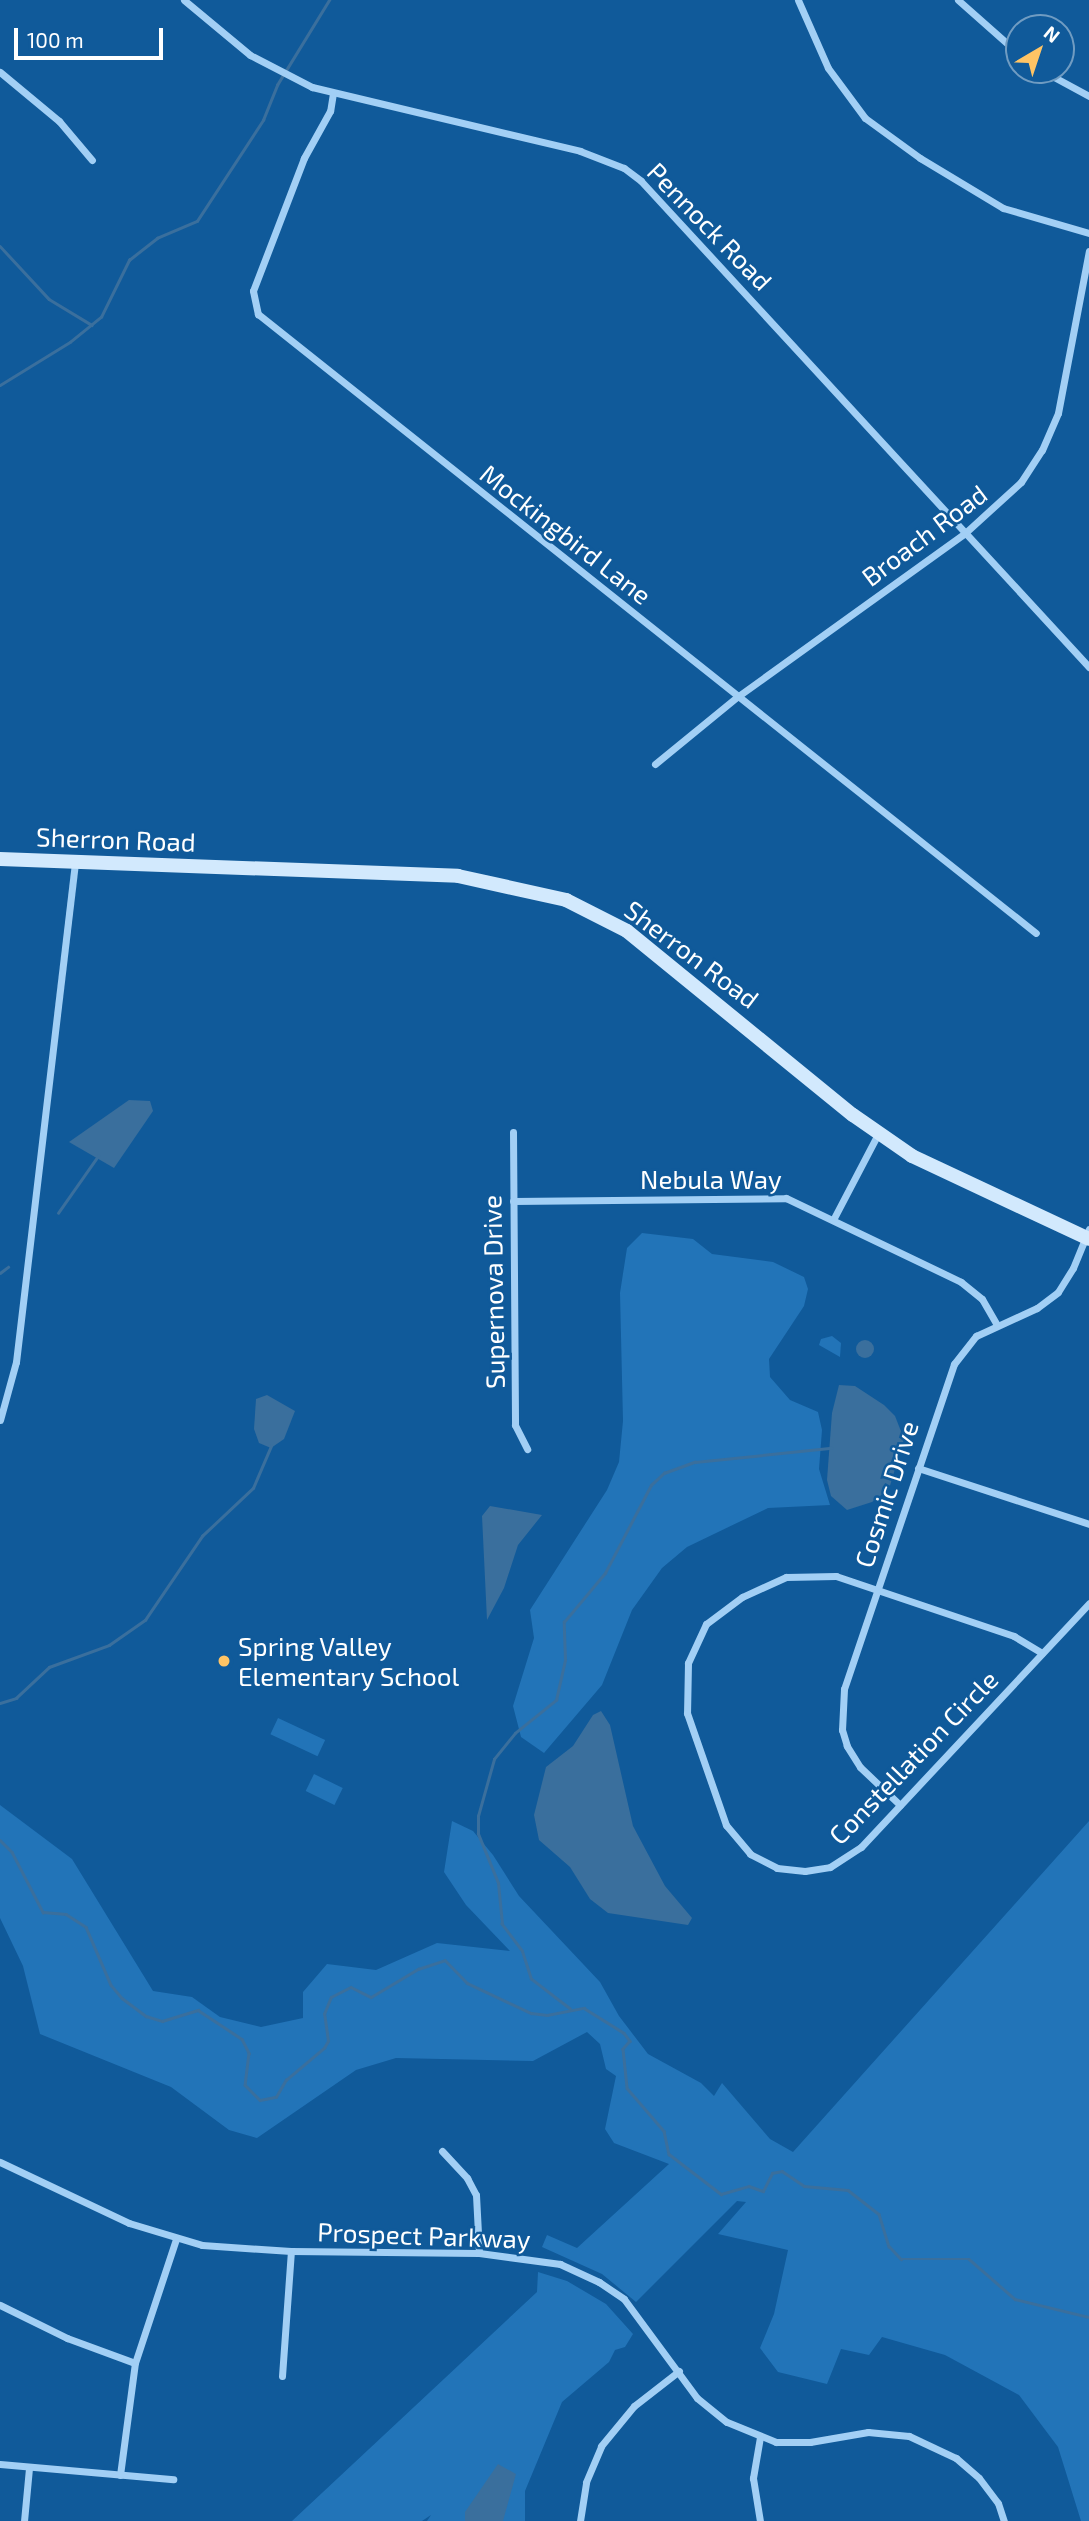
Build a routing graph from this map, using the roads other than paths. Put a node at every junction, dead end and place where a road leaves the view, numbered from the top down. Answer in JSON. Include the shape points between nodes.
{"nodes":[{"id":1,"x":184,"y":0,"type":"edge"},
{"id":2,"x":797,"y":0,"type":"edge"},
{"id":3,"x":958,"y":0,"type":"edge"},
{"id":4,"x":1005,"y":44,"type":"edge"},
{"id":5,"x":0,"y":72,"type":"edge"},
{"id":6,"x":1067,"y":84,"type":"edge"},
{"id":7,"x":333,"y":93,"type":"junction"},
{"id":8,"x":1089,"y":96,"type":"edge"},
{"id":9,"x":92,"y":160,"type":"dead end"},
{"id":10,"x":1089,"y":233,"type":"edge"},
{"id":11,"x":1089,"y":251,"type":"edge"},
{"id":12,"x":964,"y":534,"type":"junction"},
{"id":13,"x":1089,"y":667,"type":"edge"},
{"id":14,"x":737,"y":697,"type":"junction"},
{"id":15,"x":655,"y":764,"type":"dead end"},
{"id":16,"x":0,"y":859,"type":"edge"},
{"id":17,"x":75,"y":863,"type":"junction"},
{"id":18,"x":1036,"y":933,"type":"dead end"},
{"id":19,"x":513,"y":1132,"type":"dead end"},
{"id":20,"x":878,"y":1134,"type":"junction"},
{"id":21,"x":513,"y":1201,"type":"junction"},
{"id":22,"x":834,"y":1218,"type":"junction"},
{"id":23,"x":1088,"y":1235,"type":"edge"},
{"id":24,"x":996,"y":1323,"type":"junction"},
{"id":25,"x":0,"y":1420,"type":"edge"},
{"id":26,"x":527,"y":1449,"type":"dead end"},
{"id":27,"x":918,"y":1468,"type":"junction"},
{"id":28,"x":1089,"y":1524,"type":"edge"},
{"id":29,"x":877,"y":1590,"type":"junction"},
{"id":30,"x":1089,"y":1603,"type":"edge"},
{"id":31,"x":1042,"y":1653,"type":"junction"},
{"id":32,"x":900,"y":1805,"type":"junction"},
{"id":33,"x":442,"y":2151,"type":"dead end"},
{"id":34,"x":0,"y":2162,"type":"edge"},
{"id":35,"x":176,"y":2239,"type":"junction"},
{"id":36,"x":291,"y":2251,"type":"junction"},
{"id":37,"x":479,"y":2253,"type":"junction"},
{"id":38,"x":0,"y":2305,"type":"edge"},
{"id":39,"x":135,"y":2363,"type":"junction"},
{"id":40,"x":679,"y":2371,"type":"junction"},
{"id":41,"x":282,"y":2376,"type":"dead end"},
{"id":42,"x":760,"y":2437,"type":"junction"},
{"id":43,"x":0,"y":2463,"type":"edge"},
{"id":44,"x":29,"y":2468,"type":"junction"},
{"id":45,"x":120,"y":2475,"type":"junction"},
{"id":46,"x":173,"y":2479,"type":"dead end"},
{"id":47,"x":24,"y":2521,"type":"edge"},
{"id":48,"x":580,"y":2521,"type":"edge"},
{"id":49,"x":760,"y":2521,"type":"edge"},
{"id":50,"x":1004,"y":2521,"type":"edge"}],
"edges":[{"from":1,"to":7,"type":"street","name":"Pennock Road","via":[[230,40],[283,75]]},
{"from":2,"to":10,"type":"street","via":[[828,68],[865,118],[1003,208]]},
{"from":3,"to":4,"type":"street"},
{"from":5,"to":9,"type":"street","via":[[59,121]]},
{"from":6,"to":8,"type":"street"},
{"from":7,"to":12,"type":"street","name":"Pennock Road","via":[[580,150],[624,168],[687,227]]},
{"from":7,"to":14,"type":"street","name":"Mockingbird Lane","via":[[330,111],[304,158],[253,291],[258,314]]},
{"from":11,"to":12,"type":"street","name":"Broach Road","via":[[1052,430],[1021,482]]},
{"from":12,"to":13,"type":"street","name":"Pennock Road"},
{"from":12,"to":14,"type":"street","name":"Broach Road"},
{"from":14,"to":15,"type":"street","name":"Broach Road"},
{"from":14,"to":18,"type":"street","name":"Mockingbird Lane"},
{"from":16,"to":17,"type":"main road","name":"Sherron Road"},
{"from":17,"to":20,"type":"main road","name":"Sherron Road","via":[[458,876],[566,900],[608,919],[662,957]]},
{"from":17,"to":25,"type":"street","via":[[16,1362]]},
{"from":19,"to":21,"type":"street","name":"Supernova Drive"},
{"from":20,"to":22,"type":"street"},
{"from":20,"to":23,"type":"main road","name":"Sherron Road","via":[[935,1169]]},
{"from":21,"to":22,"type":"street","name":"Nebula Way","via":[[776,1197],[796,1200]]},
{"from":21,"to":26,"type":"street","name":"Supernova Drive","via":[[515,1425]]},
{"from":22,"to":24,"type":"street","name":"Nebula Way","via":[[961,1282],[982,1299]]},
{"from":23,"to":24,"type":"street","name":"Cosmic Drive","via":[[1058,1292],[1037,1308]]},
{"from":24,"to":27,"type":"street","name":"Cosmic Drive","via":[[962,1348]]},
{"from":27,"to":28,"type":"street"},
{"from":27,"to":29,"type":"street","name":"Cosmic Drive"},
{"from":29,"to":31,"type":"street","name":"Constellation Circle","via":[[1014,1636]]},
{"from":29,"to":32,"type":"street","name":"Cosmic Drive","via":[[844,1689],[842,1730],[860,1767]]},
{"from":29,"to":32,"type":"street","name":"Constellation Circle","via":[[836,1576],[786,1577],[721,1611],[693,1646],[684,1689],[687,1713],[726,1825],[750,1854],[777,1868],[805,1871],[846,1860]]},
{"from":30,"to":31,"type":"street","name":"Constellation Circle"},
{"from":31,"to":32,"type":"street","name":"Constellation Circle"},
{"from":33,"to":37,"type":"street","via":[[476,2195]]},
{"from":34,"to":35,"type":"street","name":"Prospect Parkway","via":[[129,2223]]},
{"from":35,"to":36,"type":"street","name":"Prospect Parkway"},
{"from":35,"to":39,"type":"street"},
{"from":36,"to":37,"type":"street","name":"Prospect Parkway"},
{"from":36,"to":41,"type":"street"},
{"from":37,"to":40,"type":"street","name":"Prospect Parkway","via":[[560,2264],[599,2282],[633,2309]]},
{"from":38,"to":39,"type":"street","via":[[67,2338]]},
{"from":39,"to":45,"type":"street"},
{"from":40,"to":42,"type":"street","name":"Prospect Parkway","via":[[697,2399],[727,2422]]},
{"from":40,"to":48,"type":"street","via":[[634,2406],[601,2446],[586,2482]]},
{"from":42,"to":49,"type":"street","via":[[752,2478]]},
{"from":42,"to":50,"type":"street","name":"Prospect Parkway","via":[[790,2443],[868,2432],[909,2436],[956,2458],[979,2478]]},
{"from":43,"to":44,"type":"street"},
{"from":44,"to":45,"type":"street"},
{"from":44,"to":47,"type":"street"},
{"from":45,"to":46,"type":"street"}]}
